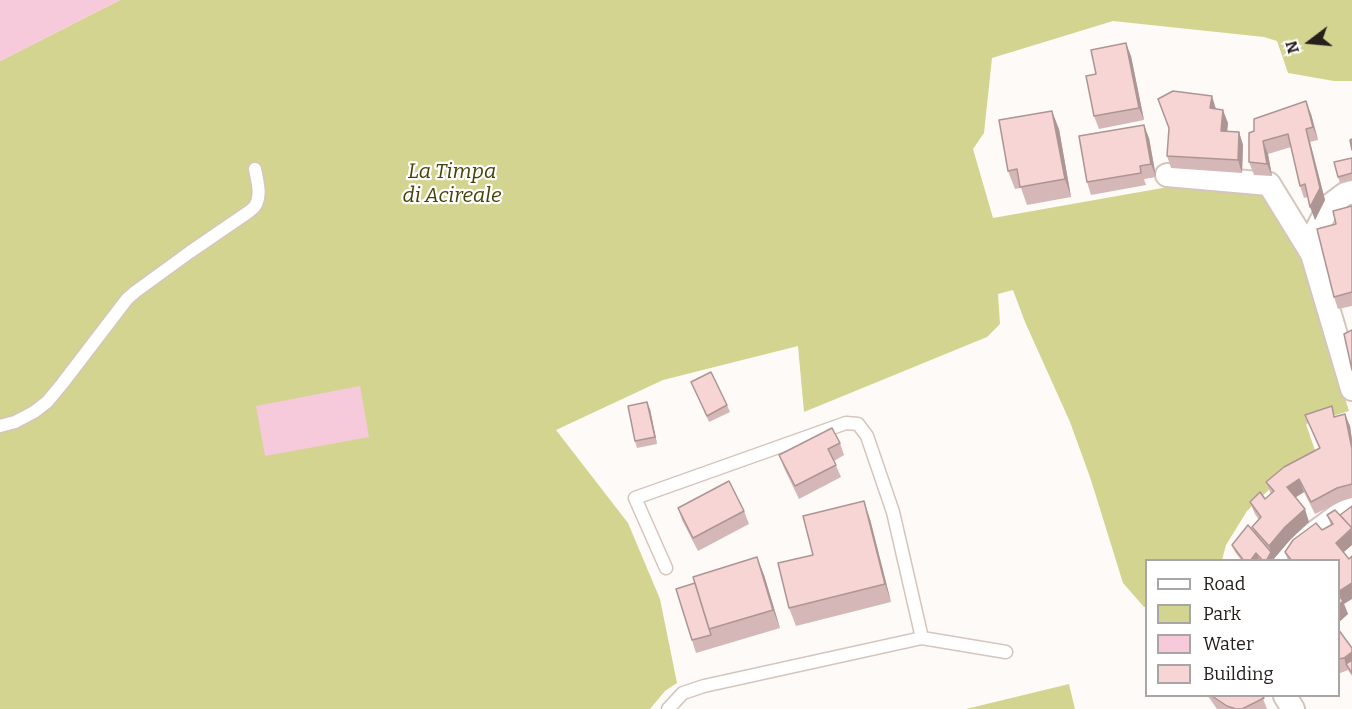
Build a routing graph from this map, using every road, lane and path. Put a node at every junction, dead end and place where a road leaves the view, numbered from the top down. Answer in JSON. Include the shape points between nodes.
{"nodes":[{"id":1,"x":255,"y":169,"type":"dead end"},
{"id":2,"x":1167,"y":175,"type":"dead end"},
{"id":3,"x":1352,"y":192,"type":"edge"},
{"id":4,"x":1312,"y":254,"type":"junction"},
{"id":5,"x":1352,"y":389,"type":"edge"},
{"id":6,"x":0,"y":426,"type":"edge"},
{"id":7,"x":1352,"y":507,"type":"edge"},
{"id":8,"x":1284,"y":559,"type":"edge"},
{"id":9,"x":666,"y":568,"type":"dead end"},
{"id":10,"x":922,"y":638,"type":"junction"},
{"id":11,"x":1006,"y":652,"type":"dead end"},
{"id":12,"x":668,"y":709,"type":"edge"}],
"edges":[{"from":1,"to":6,"type":"lane","via":[[259,197],[255,206],[135,292],[47,402],[15,422]]},
{"from":2,"to":4,"type":"street","via":[[1269,184]]},
{"from":3,"to":4,"type":"street","via":[[1329,206],[1317,229]]},
{"from":4,"to":5,"type":"street"},
{"from":7,"to":8,"type":"street"},
{"from":9,"to":10,"type":"lane","via":[[635,498],[846,423],[858,424],[867,436],[893,512]]},
{"from":10,"to":11,"type":"lane"},
{"from":10,"to":12,"type":"lane","via":[[705,686],[683,693]]}]}
